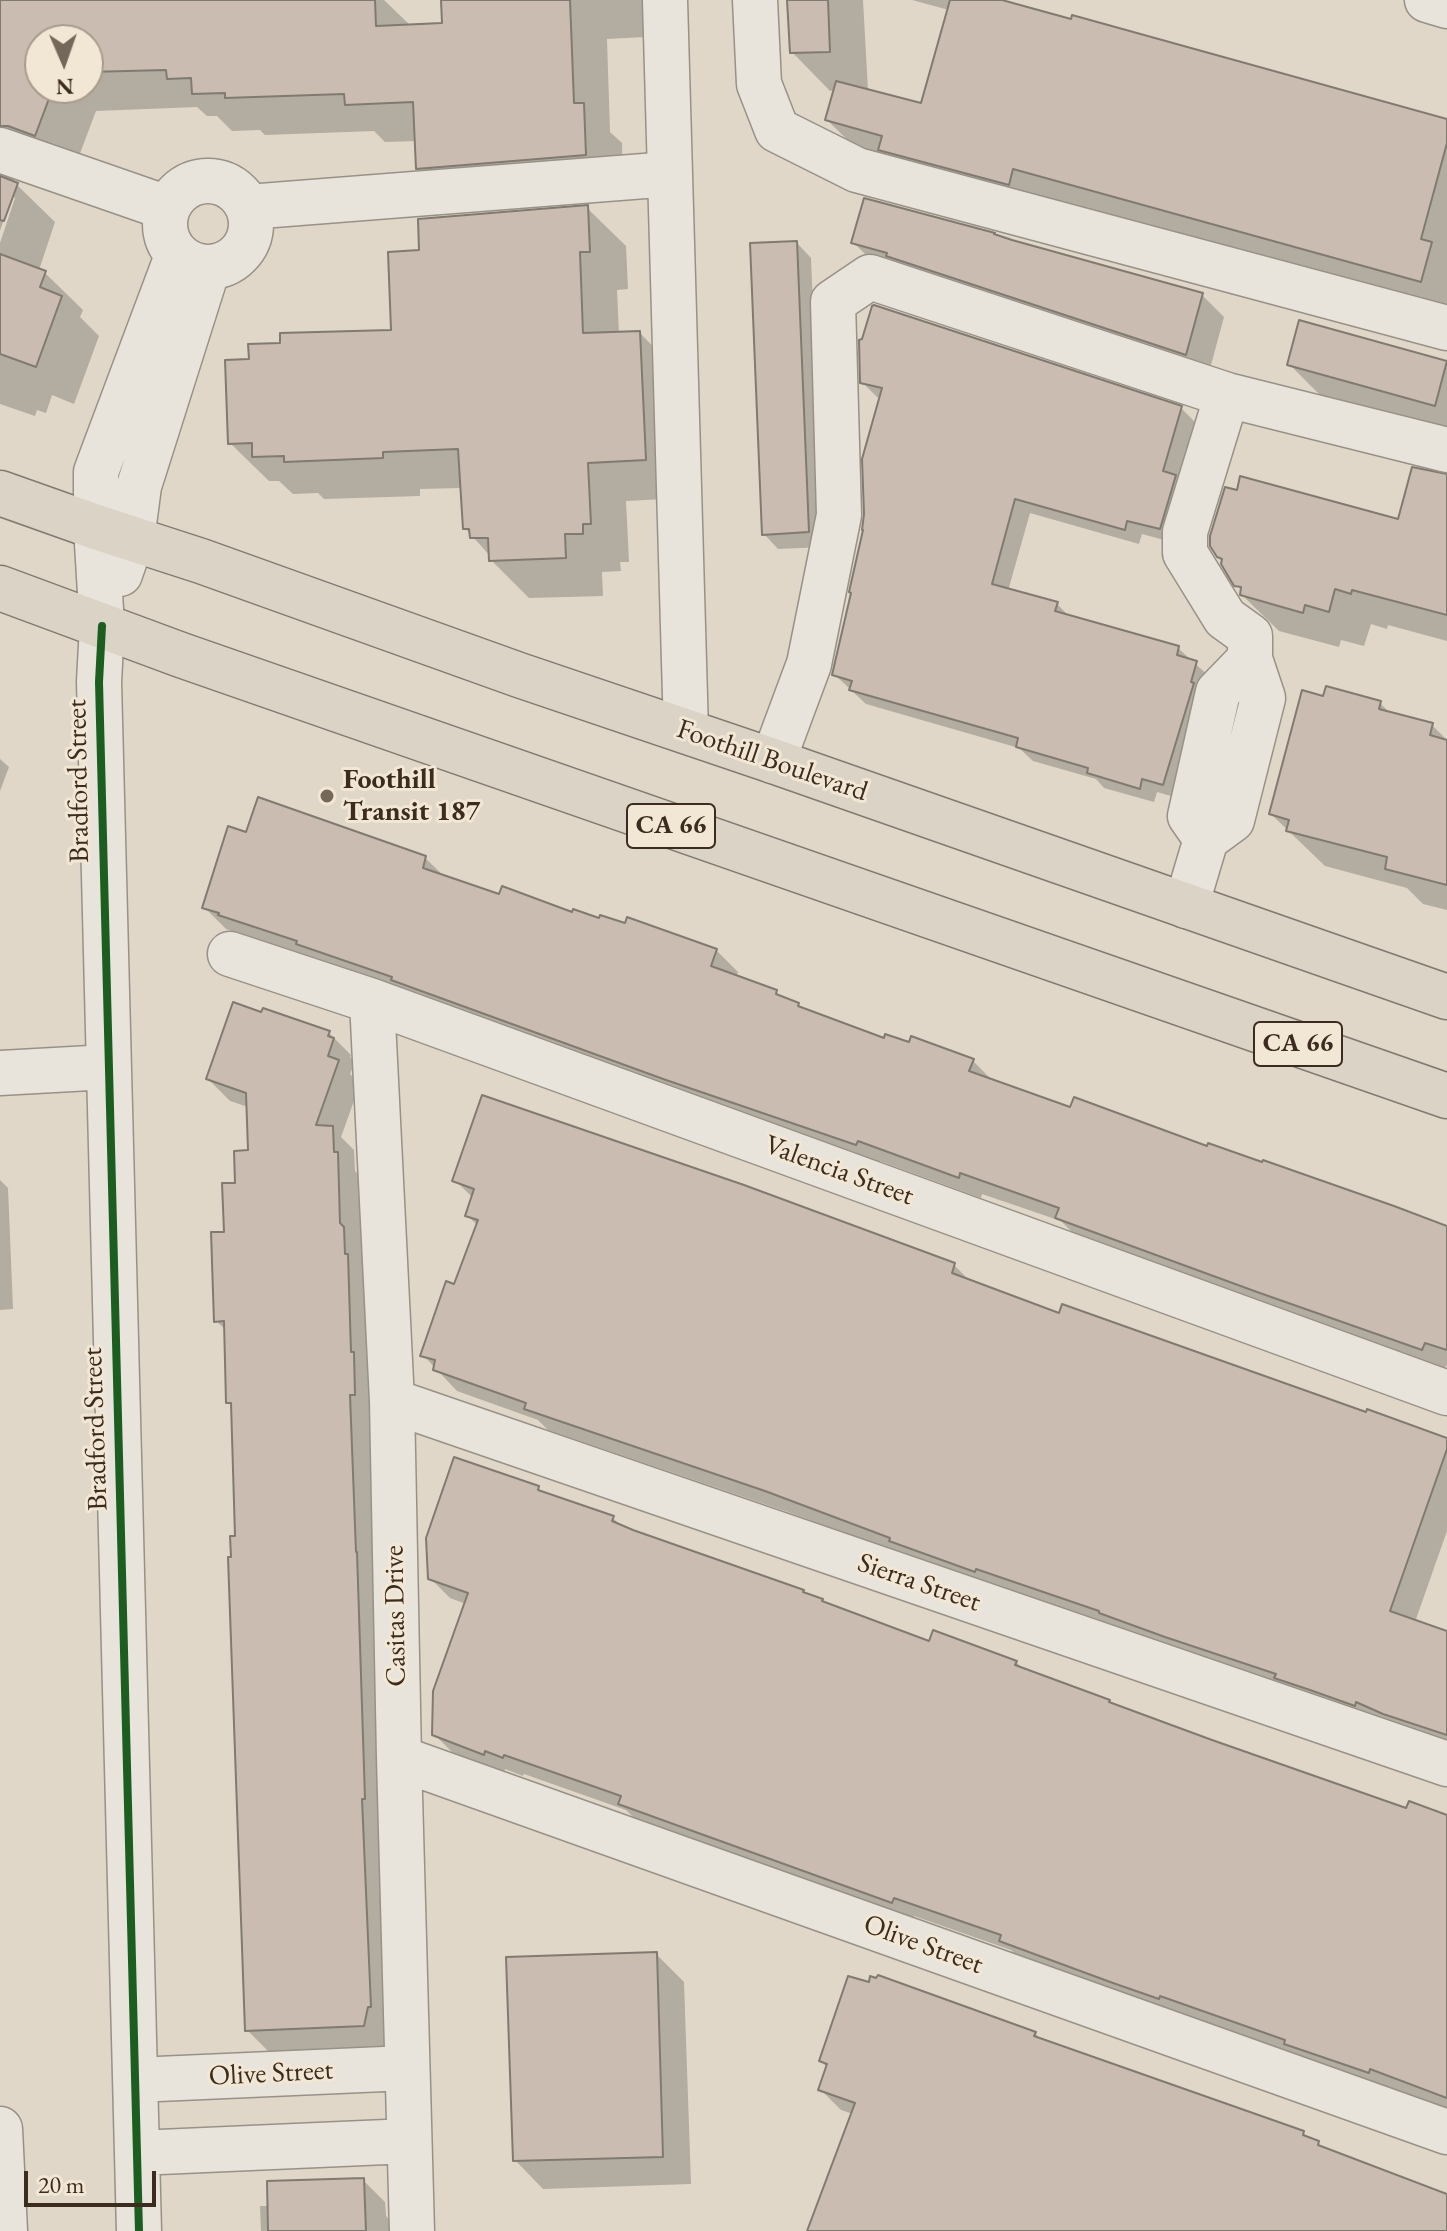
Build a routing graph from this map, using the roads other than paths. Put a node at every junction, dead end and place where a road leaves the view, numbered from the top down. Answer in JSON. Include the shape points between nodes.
{"nodes":[{"id":1,"x":665,"y":0,"type":"edge"},
{"id":2,"x":755,"y":0,"type":"edge"},
{"id":3,"x":1427,"y":0,"type":"edge"},
{"id":4,"x":1447,"y":6,"type":"edge"},
{"id":5,"x":0,"y":150,"type":"edge"},
{"id":6,"x":670,"y":174,"type":"junction"},
{"id":7,"x":248,"y":207,"type":"junction"},
{"id":8,"x":167,"y":208,"type":"junction"},
{"id":9,"x":193,"y":262,"type":"junction"},
{"id":10,"x":1447,"y":328,"type":"edge"},
{"id":11,"x":1227,"y":395,"type":"junction"},
{"id":12,"x":1447,"y":450,"type":"edge"},
{"id":13,"x":0,"y":493,"type":"edge"},
{"id":14,"x":114,"y":533,"type":"junction"},
{"id":15,"x":0,"y":588,"type":"edge"},
{"id":16,"x":102,"y":626,"type":"junction"},
{"id":17,"x":686,"y":731,"type":"junction"},
{"id":18,"x":773,"y":761,"type":"junction"},
{"id":19,"x":1186,"y":906,"type":"junction"},
{"id":20,"x":230,"y":954,"type":"dead end"},
{"id":21,"x":1447,"y":997,"type":"edge"},
{"id":22,"x":372,"y":1001,"type":"junction"},
{"id":23,"x":108,"y":1067,"type":"junction"},
{"id":24,"x":0,"y":1073,"type":"edge"},
{"id":25,"x":1447,"y":1096,"type":"edge"},
{"id":26,"x":1447,"y":1393,"type":"edge"},
{"id":27,"x":392,"y":1401,"type":"junction"},
{"id":28,"x":399,"y":1758,"type":"junction"},
{"id":29,"x":1447,"y":1764,"type":"edge"},
{"id":30,"x":407,"y":2068,"type":"junction"},
{"id":31,"x":135,"y":2080,"type":"junction"},
{"id":32,"x":0,"y":2129,"type":"edge"},
{"id":33,"x":1447,"y":2132,"type":"edge"},
{"id":34,"x":409,"y":2141,"type":"junction"},
{"id":35,"x":137,"y":2153,"type":"junction"},
{"id":36,"x":5,"y":2231,"type":"edge"},
{"id":37,"x":139,"y":2231,"type":"edge"},
{"id":38,"x":412,"y":2231,"type":"edge"}],
"edges":[{"from":1,"to":6,"type":"street"},
{"from":2,"to":10,"type":"street","via":[[759,84],[777,130],[857,170]]},
{"from":3,"to":4,"type":"street"},
{"from":5,"to":8,"type":"street"},
{"from":6,"to":7,"type":"street"},
{"from":6,"to":17,"type":"street"},
{"from":7,"to":8,"type":"street","via":[[229,186],[200,181],[186,186]]},
{"from":7,"to":9,"type":"street","via":[[250,235],[235,258],[222,265]]},
{"from":8,"to":9,"type":"street","via":[[169,245]]},
{"from":9,"to":14,"type":"street","name":"Bradford Street","via":[[139,486]]},
{"from":11,"to":12,"type":"street"},
{"from":11,"to":18,"type":"street","via":[[870,277],[833,302],[839,515],[809,664]]},
{"from":11,"to":19,"type":"street","via":[[1185,532],[1185,553],[1225,618],[1250,636],[1250,659],[1218,692],[1190,816],[1206,839]]},
{"from":13,"to":14,"type":"main road","name":"Foothill Boulevard"},
{"from":14,"to":16,"type":"street","name":"Bradford Street"},
{"from":14,"to":17,"type":"main road","name":"Foothill Boulevard"},
{"from":15,"to":16,"type":"main road","number":"CA 66"},
{"from":16,"to":23,"type":"street","name":"Bradford Street"},
{"from":16,"to":25,"type":"main road","number":"CA 66"},
{"from":17,"to":18,"type":"main road","name":"Foothill Boulevard"},
{"from":18,"to":19,"type":"main road","name":"Foothill Boulevard"},
{"from":19,"to":21,"type":"main road","name":"Foothill Boulevard"},
{"from":20,"to":22,"type":"street","name":"Valencia Street"},
{"from":22,"to":26,"type":"street","name":"Valencia Street"},
{"from":22,"to":27,"type":"street","name":"Casitas Drive"},
{"from":23,"to":24,"type":"street"},
{"from":23,"to":31,"type":"street","name":"Bradford Street"},
{"from":27,"to":28,"type":"street","name":"Casitas Drive"},
{"from":27,"to":29,"type":"street","name":"Sierra Street"},
{"from":28,"to":30,"type":"street","name":"Casitas Drive"},
{"from":28,"to":33,"type":"street","name":"Olive Street"},
{"from":30,"to":31,"type":"street","name":"Olive Street"},
{"from":30,"to":34,"type":"street","name":"Casitas Drive"},
{"from":31,"to":35,"type":"street","name":"Bradford Street"},
{"from":32,"to":36,"type":"street"},
{"from":34,"to":35,"type":"street"},
{"from":34,"to":38,"type":"street","name":"Casitas Drive"},
{"from":35,"to":37,"type":"street","name":"Bradford Street"}]}
